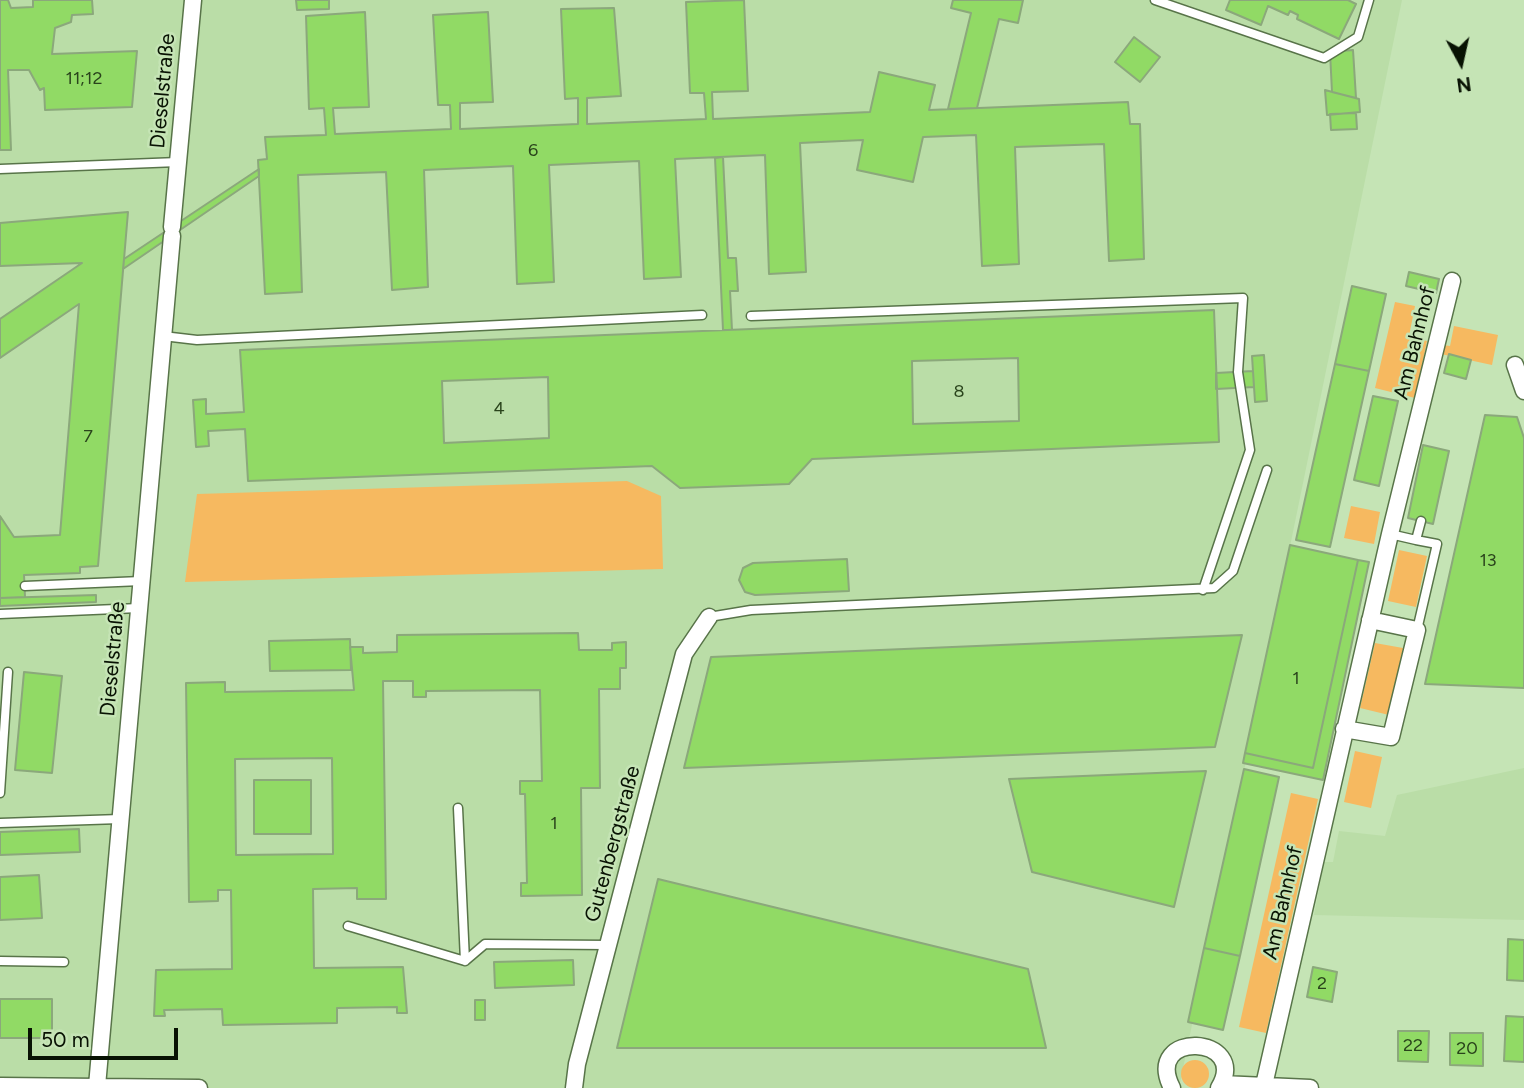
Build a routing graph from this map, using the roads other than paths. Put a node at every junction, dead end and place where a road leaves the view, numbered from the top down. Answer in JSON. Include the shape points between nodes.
{"nodes":[{"id":1,"x":193,"y":0,"type":"edge"},
{"id":2,"x":1154,"y":0,"type":"edge"},
{"id":3,"x":1369,"y":0,"type":"edge"},
{"id":4,"x":178,"y":162,"type":"junction"},
{"id":5,"x":0,"y":169,"type":"edge"},
{"id":6,"x":1452,"y":281,"type":"dead end"},
{"id":7,"x":702,"y":315,"type":"dead end"},
{"id":8,"x":751,"y":316,"type":"dead end"},
{"id":9,"x":162,"y":336,"type":"junction"},
{"id":10,"x":1515,"y":365,"type":"dead end"},
{"id":11,"x":1524,"y":391,"type":"edge"},
{"id":12,"x":1267,"y":470,"type":"dead end"},
{"id":13,"x":1420,"y":521,"type":"dead end"},
{"id":14,"x":1390,"y":534,"type":"junction"},
{"id":15,"x":1416,"y":540,"type":"junction"},
{"id":16,"x":141,"y":581,"type":"junction"},
{"id":17,"x":25,"y":586,"type":"dead end"},
{"id":18,"x":1203,"y":590,"type":"junction"},
{"id":19,"x":139,"y":608,"type":"junction"},
{"id":20,"x":0,"y":614,"type":"edge"},
{"id":21,"x":709,"y":617,"type":"joint"},
{"id":22,"x":1370,"y":620,"type":"junction"},
{"id":23,"x":1417,"y":630,"type":"junction"},
{"id":24,"x":8,"y":672,"type":"dead end"},
{"id":25,"x":1344,"y":729,"type":"junction"},
{"id":26,"x":0,"y":793,"type":"edge"},
{"id":27,"x":458,"y":808,"type":"dead end"},
{"id":28,"x":120,"y":819,"type":"junction"},
{"id":29,"x":0,"y":823,"type":"edge"},
{"id":30,"x":348,"y":926,"type":"dead end"},
{"id":31,"x":608,"y":945,"type":"junction"},
{"id":32,"x":0,"y":961,"type":"edge"},
{"id":33,"x":465,"y":961,"type":"junction"},
{"id":34,"x":64,"y":962,"type":"dead end"},
{"id":35,"x":0,"y":1086,"type":"edge"},
{"id":36,"x":97,"y":1086,"type":"junction"},
{"id":37,"x":1220,"y":1086,"type":"edge"},
{"id":38,"x":1264,"y":1086,"type":"junction"},
{"id":39,"x":1166,"y":1087,"type":"edge"},
{"id":40,"x":199,"y":1088,"type":"edge"},
{"id":41,"x":574,"y":1088,"type":"edge"},
{"id":42,"x":1310,"y":1088,"type":"edge"}],
"edges":[{"from":1,"to":4,"type":"street","name":"Dieselstraße"},
{"from":2,"to":3,"type":"lane","via":[[1324,58],[1359,37]]},
{"from":4,"to":5,"type":"lane"},
{"from":4,"to":9,"type":"street","name":"Dieselstraße"},
{"from":6,"to":14,"type":"street","name":"Am Bahnhof"},
{"from":7,"to":9,"type":"lane","via":[[197,340]]},
{"from":8,"to":18,"type":"lane","via":[[1242,298],[1239,380],[1250,450]]},
{"from":9,"to":16,"type":"street","name":"Dieselstraße"},
{"from":10,"to":11,"type":"street"},
{"from":12,"to":18,"type":"lane","via":[[1233,571],[1221,583]]},
{"from":13,"to":15,"type":"lane"},
{"from":14,"to":15,"type":"lane"},
{"from":14,"to":22,"type":"street","name":"Am Bahnhof"},
{"from":15,"to":23,"type":"lane","via":[[1437,544]]},
{"from":16,"to":17,"type":"lane"},
{"from":16,"to":19,"type":"street","name":"Dieselstraße"},
{"from":18,"to":21,"type":"lane","via":[[751,610]]},
{"from":19,"to":20,"type":"lane"},
{"from":19,"to":28,"type":"street","name":"Dieselstraße"},
{"from":21,"to":31,"type":"street","name":"Gutenbergstraße","via":[[684,654]]},
{"from":22,"to":23,"type":"street"},
{"from":22,"to":25,"type":"street","name":"Am Bahnhof"},
{"from":23,"to":25,"type":"street","via":[[1391,737]]},
{"from":24,"to":26,"type":"lane"},
{"from":25,"to":38,"type":"street","name":"Am Bahnhof"},
{"from":27,"to":33,"type":"lane"},
{"from":28,"to":29,"type":"lane"},
{"from":28,"to":36,"type":"street","name":"Dieselstraße"},
{"from":30,"to":33,"type":"lane"},
{"from":31,"to":33,"type":"lane","via":[[485,944]]},
{"from":31,"to":41,"type":"street","name":"Gutenbergstraße"},
{"from":32,"to":34,"type":"lane"},
{"from":35,"to":36,"type":"street"},
{"from":36,"to":40,"type":"street"},
{"from":37,"to":38,"type":"street"},
{"from":37,"to":39,"type":"street","via":[[1223,1065],[1219,1056],[1194,1044],[1171,1059]]},
{"from":38,"to":42,"type":"street"}]}
